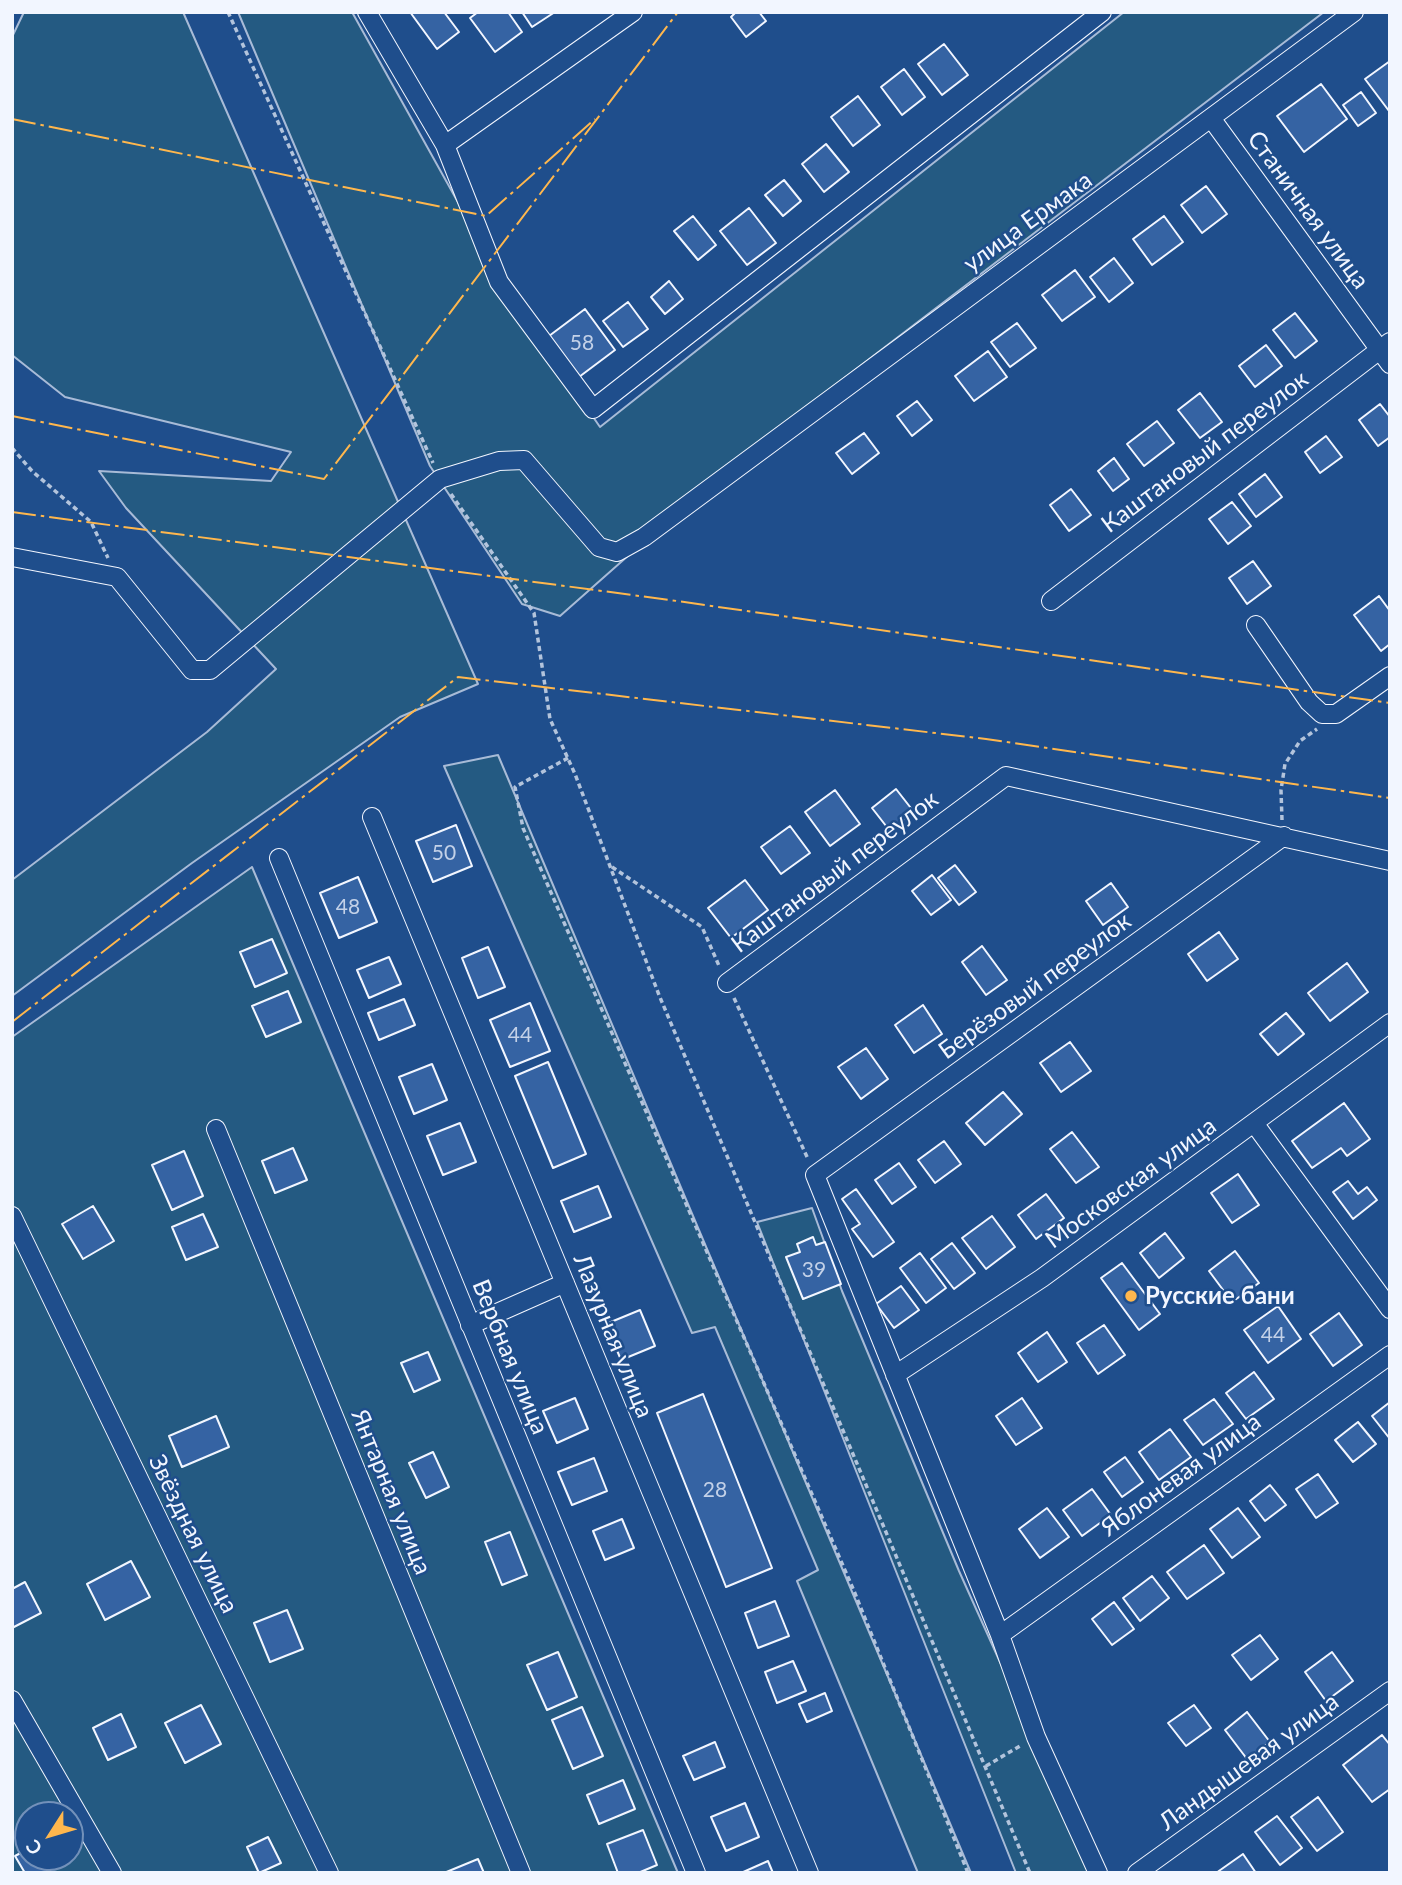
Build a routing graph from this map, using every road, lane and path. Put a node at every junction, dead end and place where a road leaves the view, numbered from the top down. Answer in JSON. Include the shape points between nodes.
{"nodes":[{"id":1,"x":228,"y":12,"type":"edge"},
{"id":2,"x":367,"y":12,"type":"edge"},
{"id":3,"x":633,"y":12,"type":"edge"},
{"id":4,"x":1102,"y":12,"type":"edge"},
{"id":5,"x":1354,"y":12,"type":"edge"},
{"id":6,"x":1211,"y":118,"type":"junction"},
{"id":7,"x":445,"y":145,"type":"junction"},
{"id":8,"x":1386,"y":352,"type":"edge"},
{"id":9,"x":12,"y":448,"type":"edge"},
{"id":10,"x":440,"y":478,"type":"junction"},
{"id":11,"x":12,"y":557,"type":"edge"},
{"id":12,"x":117,"y":577,"type":"junction"},
{"id":13,"x":1051,"y":601,"type":"dead end"},
{"id":14,"x":1256,"y":625,"type":"dead end"},
{"id":15,"x":1390,"y":676,"type":"edge"},
{"id":16,"x":1336,"y":715,"type":"junction"},
{"id":17,"x":568,"y":758,"type":"junction"},
{"id":18,"x":372,"y":817,"type":"dead end"},
{"id":19,"x":1284,"y":836,"type":"junction"},
{"id":20,"x":279,"y":858,"type":"dead end"},
{"id":21,"x":1390,"y":861,"type":"edge"},
{"id":22,"x":610,"y":866,"type":"junction"},
{"id":23,"x":727,"y":983,"type":"junction"},
{"id":24,"x":1390,"y":1023,"type":"edge"},
{"id":25,"x":1254,"y":1123,"type":"junction"},
{"id":26,"x":216,"y":1129,"type":"dead end"},
{"id":27,"x":815,"y":1175,"type":"junction"},
{"id":28,"x":12,"y":1216,"type":"edge"},
{"id":29,"x":565,"y":1283,"type":"junction"},
{"id":30,"x":1390,"y":1310,"type":"edge"},
{"id":31,"x":470,"y":1325,"type":"junction"},
{"id":32,"x":1390,"y":1355,"type":"edge"},
{"id":33,"x":895,"y":1375,"type":"junction"},
{"id":34,"x":1000,"y":1636,"type":"junction"},
{"id":35,"x":1390,"y":1691,"type":"edge"},
{"id":36,"x":12,"y":1700,"type":"edge"},
{"id":37,"x":1036,"y":1737,"type":"junction"},
{"id":38,"x":986,"y":1766,"type":"junction"},
{"id":39,"x":112,"y":1873,"type":"edge"},
{"id":40,"x":329,"y":1873,"type":"edge"},
{"id":41,"x":522,"y":1873,"type":"edge"},
{"id":42,"x":696,"y":1873,"type":"edge"},
{"id":43,"x":809,"y":1873,"type":"edge"},
{"id":44,"x":968,"y":1873,"type":"edge"},
{"id":45,"x":1030,"y":1873,"type":"edge"},
{"id":46,"x":1098,"y":1873,"type":"edge"},
{"id":47,"x":1137,"y":1873,"type":"edge"}],
"edges":[{"from":1,"to":10,"type":"path"},
{"from":2,"to":7,"type":"street"},
{"from":3,"to":7,"type":"street"},
{"from":4,"to":7,"type":"street","via":[[593,409],[499,282]]},
{"from":5,"to":6,"type":"street","name":"улица Ермака"},
{"from":6,"to":8,"type":"street","name":"Станичная улица"},
{"from":6,"to":10,"type":"street","name":"улица Ермака","via":[[644,537],[617,552],[599,547],[524,460],[499,461]]},
{"from":8,"to":13,"type":"street","name":"Каштановый переулок"},
{"from":9,"to":12,"type":"path","via":[[91,522]]},
{"from":10,"to":12,"type":"street","via":[[210,670],[192,670]]},
{"from":10,"to":17,"type":"path","via":[[534,613],[550,719]]},
{"from":11,"to":12,"type":"street"},
{"from":14,"to":16,"type":"street","via":[[1308,702],[1322,713]]},
{"from":15,"to":16,"type":"street"},
{"from":16,"to":19,"type":"path","via":[[1300,741],[1286,764],[1281,789]]},
{"from":17,"to":22,"type":"path"},
{"from":17,"to":44,"type":"path","via":[[515,787],[523,828],[854,1591]]},
{"from":18,"to":29,"type":"street","name":"Лазурная улица"},
{"from":19,"to":21,"type":"street"},
{"from":19,"to":23,"type":"street","name":"Каштановый переулок","via":[[1006,776]]},
{"from":19,"to":27,"type":"street","name":"Берёзовый переулок"},
{"from":20,"to":31,"type":"street","name":"Вербная улица"},
{"from":22,"to":23,"type":"path","via":[[702,927]]},
{"from":22,"to":38,"type":"path","via":[[659,995]]},
{"from":23,"to":27,"type":"path"},
{"from":24,"to":25,"type":"street","name":"Московская улица"},
{"from":25,"to":30,"type":"street"},
{"from":25,"to":33,"type":"street","name":"Московская улица","via":[[1042,1278]]},
{"from":26,"to":41,"type":"street","name":"Янтарная улица"},
{"from":27,"to":33,"type":"street"},
{"from":28,"to":40,"type":"street","name":"Звёздная улица"},
{"from":29,"to":31,"type":"street"},
{"from":29,"to":43,"type":"street","name":"Лазурная улица"},
{"from":31,"to":42,"type":"street","name":"Вербная улица"},
{"from":32,"to":34,"type":"street","name":"Яблоневая улица"},
{"from":33,"to":34,"type":"street"},
{"from":34,"to":37,"type":"street"},
{"from":35,"to":47,"type":"street","name":"Ландышевая улица"},
{"from":36,"to":39,"type":"street"},
{"from":37,"to":38,"type":"path"},
{"from":37,"to":46,"type":"street"},
{"from":38,"to":45,"type":"path"}]}
